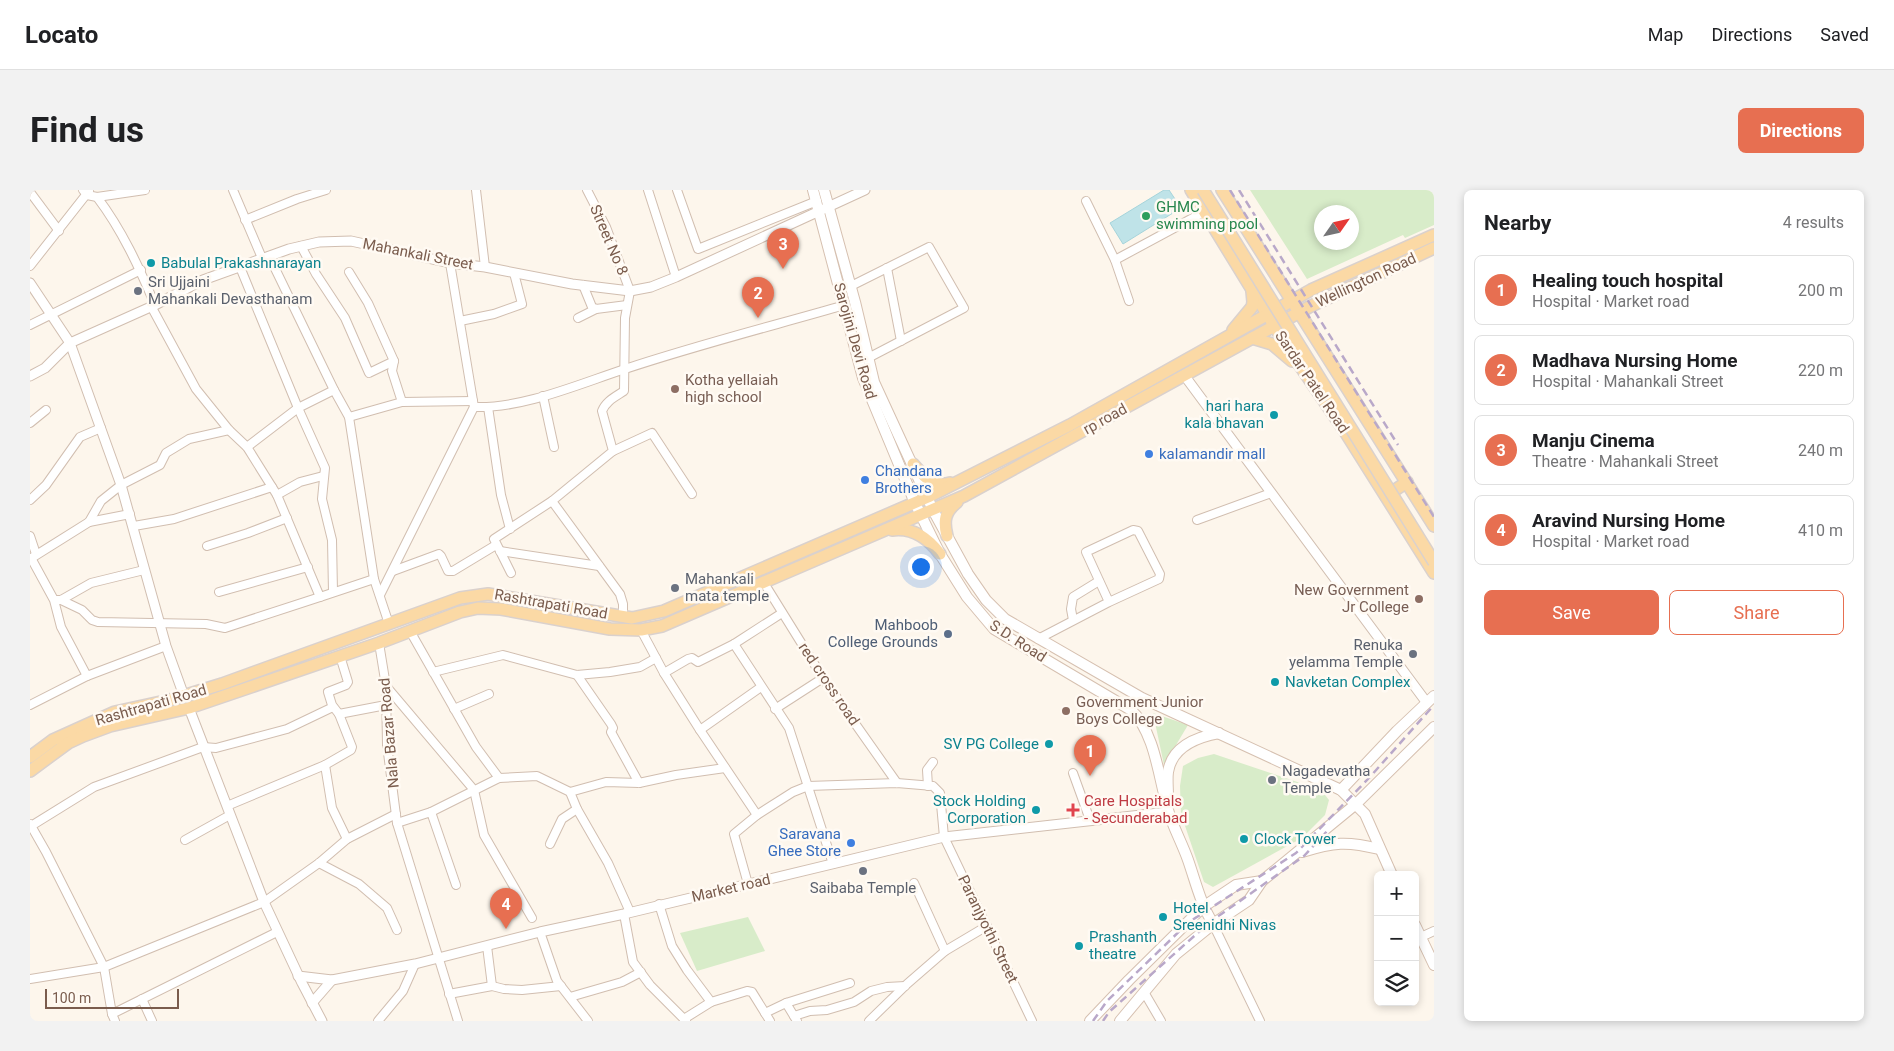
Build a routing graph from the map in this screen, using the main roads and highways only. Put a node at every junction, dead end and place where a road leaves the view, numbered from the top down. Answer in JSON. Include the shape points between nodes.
{"nodes":[{"id":1,"x":813,"y":190,"type":"edge"},
{"id":2,"x":824,"y":190,"type":"edge"},
{"id":3,"x":1191,"y":190,"type":"edge"},
{"id":4,"x":1203,"y":190,"type":"edge"},
{"id":5,"x":1212,"y":190,"type":"edge"},
{"id":6,"x":1222,"y":190,"type":"edge"},
{"id":7,"x":1234,"y":211,"type":"junction"},
{"id":8,"x":1212,"y":224,"type":"junction"},
{"id":9,"x":1434,"y":235,"type":"edge"},
{"id":10,"x":1434,"y":248,"type":"edge"},
{"id":11,"x":1251,"y":288,"type":"junction"},
{"id":12,"x":1291,"y":301,"type":"junction"},
{"id":13,"x":1299,"y":313,"type":"junction"},
{"id":14,"x":1267,"y":314,"type":"junction"},
{"id":15,"x":1275,"y":326,"type":"junction"},
{"id":16,"x":1227,"y":337,"type":"junction"},
{"id":17,"x":1252,"y":338,"type":"junction"},
{"id":18,"x":1306,"y":374,"type":"junction"},
{"id":19,"x":913,"y":464,"type":"junction"},
{"id":20,"x":958,"y":482,"type":"junction"},
{"id":21,"x":1407,"y":482,"type":"junction"},
{"id":22,"x":964,"y":496,"type":"junction"},
{"id":23,"x":1386,"y":496,"type":"junction"},
{"id":24,"x":928,"y":497,"type":"junction"},
{"id":25,"x":915,"y":503,"type":"junction"},
{"id":26,"x":933,"y":510,"type":"junction"},
{"id":27,"x":920,"y":515,"type":"junction"},
{"id":28,"x":1434,"y":526,"type":"edge"},
{"id":29,"x":885,"y":531,"type":"junction"},
{"id":30,"x":947,"y":536,"type":"junction"},
{"id":31,"x":1434,"y":548,"type":"edge"},
{"id":32,"x":940,"y":554,"type":"junction"},
{"id":33,"x":1434,"y":562,"type":"edge"},
{"id":34,"x":1434,"y":574,"type":"edge"},
{"id":35,"x":503,"y":595,"type":"junction"},
{"id":36,"x":501,"y":609,"type":"junction"},
{"id":37,"x":1430,"y":699,"type":"edge"},
{"id":38,"x":1434,"y":727,"type":"edge"},
{"id":39,"x":1219,"y":733,"type":"junction"},
{"id":40,"x":45,"y":752,"type":"junction"},
{"id":41,"x":30,"y":757,"type":"edge"},
{"id":42,"x":30,"y":771,"type":"edge"},
{"id":43,"x":1342,"y":790,"type":"junction"},
{"id":44,"x":1356,"y":804,"type":"junction"},
{"id":45,"x":1168,"y":812,"type":"junction"},
{"id":46,"x":1379,"y":849,"type":"junction"},
{"id":47,"x":1297,"y":853,"type":"junction"},
{"id":48,"x":1390,"y":871,"type":"edge"},
{"id":49,"x":1262,"y":881,"type":"junction"},
{"id":50,"x":1202,"y":907,"type":"junction"},
{"id":51,"x":1212,"y":924,"type":"junction"},
{"id":52,"x":1419,"y":934,"type":"edge"},
{"id":53,"x":1434,"y":965,"type":"edge"},
{"id":54,"x":1090,"y":1021,"type":"edge"},
{"id":55,"x":1120,"y":1021,"type":"edge"}],
"edges":[{"from":1,"to":25,"type":"main road","name":"Sarojini Devi Road","via":[[863,378]]},
{"from":2,"to":19,"type":"main road","name":"Sarojini Devi Road","via":[[874,382]]},
{"from":3,"to":8,"type":"main road","name":"Sardar Patel Road"},
{"from":4,"to":33,"type":"main road","bridge":true},
{"from":5,"to":31,"type":"main road"},
{"from":6,"to":7,"type":"main road","name":"Sardar Patel Road"},
{"from":7,"to":8,"type":"main road"},
{"from":7,"to":12,"type":"main road","name":"Sardar Patel Road"},
{"from":8,"to":11,"type":"main road","name":"Sardar Patel Road"},
{"from":9,"to":12,"type":"main road","name":"rp road"},
{"from":10,"to":13,"type":"main road","name":"Wellington Road"},
{"from":11,"to":14,"type":"main road","name":"Sardar Patel Road"},
{"from":11,"to":16,"type":"main road","via":[[1252,307]]},
{"from":12,"to":13,"type":"main road","name":"Sardar Patel Road"},
{"from":12,"to":14,"type":"main road","name":"rp road"},
{"from":13,"to":15,"type":"main road","name":"Wellington Road"},
{"from":13,"to":21,"type":"main road","name":"Sardar Patel Road"},
{"from":14,"to":15,"type":"main road","name":"Sardar Patel Road"},
{"from":14,"to":16,"type":"main road","name":"rp road"},
{"from":15,"to":17,"type":"main road","name":"rp road"},
{"from":15,"to":18,"type":"main road","name":"Sardar Patel Road"},
{"from":16,"to":20,"type":"main road","name":"rp road","via":[[1070,425]]},
{"from":17,"to":18,"type":"main road","via":[[1272,344]]},
{"from":17,"to":22,"type":"main road","name":"rp road"},
{"from":18,"to":23,"type":"main road","name":"Sardar Patel Road"},
{"from":19,"to":20,"type":"main road","via":[[935,484]]},
{"from":19,"to":24,"type":"main road","name":"Sarojini Devi Road"},
{"from":20,"to":24,"type":"main road","name":"rp road"},
{"from":21,"to":23,"type":"main road"},
{"from":21,"to":28,"type":"main road","name":"Sardar Patel Road"},
{"from":22,"to":26,"type":"main road","name":"rp road"},
{"from":22,"to":30,"type":"main road","via":[[945,516]]},
{"from":23,"to":34,"type":"main road","name":"Sardar Patel Road"},
{"from":24,"to":25,"type":"main road","name":"Rashtrapati Road"},
{"from":24,"to":26,"type":"main road","name":"Sarojini Devi Road"},
{"from":25,"to":27,"type":"main road","name":"Sarojini Devi Road"},
{"from":25,"to":35,"type":"main road","name":"Rashtrapati Road","via":[[664,611],[639,617],[623,617]]},
{"from":26,"to":27,"type":"main road","name":"rp road"},
{"from":26,"to":30,"type":"main road","name":"S.D. Road"},
{"from":27,"to":29,"type":"main road","name":"Rashtrapati Road"},
{"from":27,"to":32,"type":"main road","name":"S.D. Road"},
{"from":29,"to":32,"type":"main road","via":[[898,529],[923,536]]},
{"from":29,"to":36,"type":"main road","name":"Rashtrapati Road","via":[[662,626],[641,630],[610,629]]},
{"from":30,"to":39,"type":"main road","name":"S.D. Road","via":[[968,574],[1005,620],[1142,698]]},
{"from":32,"to":45,"type":"main road","name":"S.D. Road","via":[[967,597],[994,629],[1136,715],[1146,730]]},
{"from":35,"to":36,"type":"main road"},
{"from":35,"to":40,"type":"main road","name":"Rashtrapati Road","via":[[460,598],[222,684],[115,712],[53,740]]},
{"from":36,"to":40,"type":"main road","name":"Rashtrapati Road","via":[[478,608],[460,612],[188,708],[110,726]]},
{"from":37,"to":43,"type":"main road"},
{"from":38,"to":44,"type":"main road"},
{"from":39,"to":43,"type":"main road"},
{"from":39,"to":45,"type":"main road","via":[[1186,744],[1173,758],[1168,770]]},
{"from":40,"to":41,"type":"main road","name":"Rashtrapati Road"},
{"from":40,"to":42,"type":"main road","name":"Rashtrapati Road"},
{"from":43,"to":44,"type":"main road"},
{"from":44,"to":46,"type":"main road","via":[[1365,814]]},
{"from":44,"to":47,"type":"main road"},
{"from":45,"to":50,"type":"main road","via":[[1188,859]]},
{"from":46,"to":47,"type":"main road","via":[[1344,842]]},
{"from":46,"to":48,"type":"main road"},
{"from":47,"to":49,"type":"main road"},
{"from":49,"to":50,"type":"main road","via":[[1236,885]]},
{"from":49,"to":51,"type":"main road","via":[[1250,900]]},
{"from":50,"to":51,"type":"main road"},
{"from":50,"to":54,"type":"main road"},
{"from":51,"to":55,"type":"main road","via":[[1176,954]]},
{"from":52,"to":53,"type":"main road"}]}
